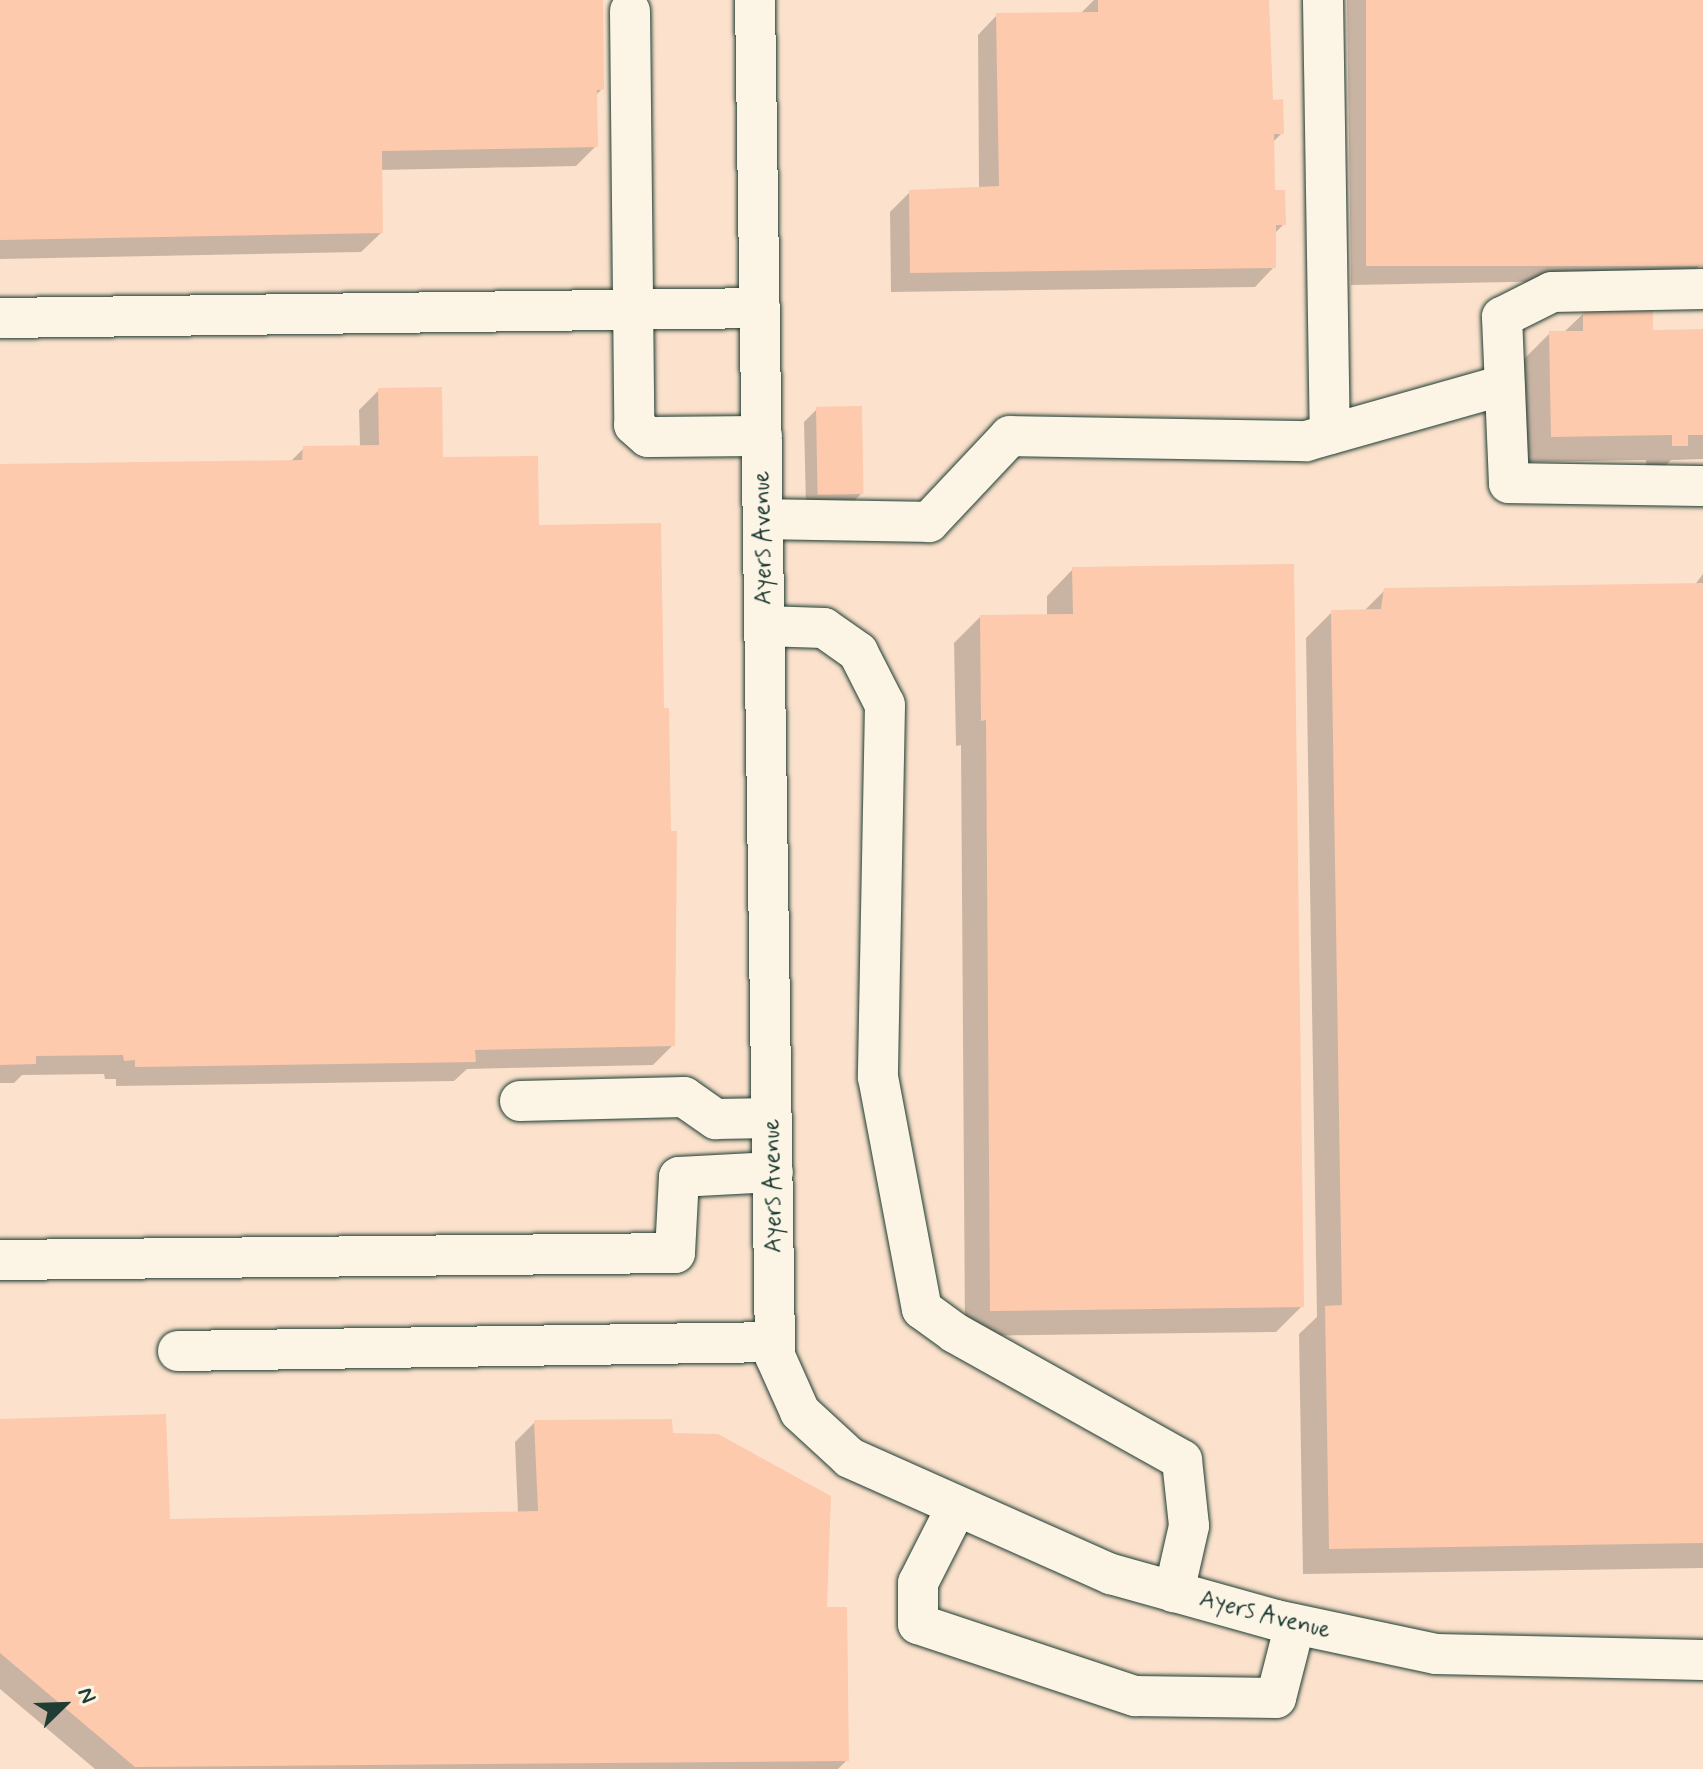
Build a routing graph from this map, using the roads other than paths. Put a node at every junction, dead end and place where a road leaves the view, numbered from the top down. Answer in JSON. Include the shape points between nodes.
{"nodes":[{"id":1,"x":755,"y":0,"type":"edge"},
{"id":2,"x":1323,"y":0,"type":"edge"},
{"id":3,"x":630,"y":11,"type":"dead end"},
{"id":4,"x":1703,"y":289,"type":"edge"},
{"id":5,"x":760,"y":308,"type":"junction"},
{"id":6,"x":633,"y":309,"type":"junction"},
{"id":7,"x":0,"y":318,"type":"edge"},
{"id":8,"x":1504,"y":385,"type":"junction"},
{"id":9,"x":1330,"y":434,"type":"junction"},
{"id":10,"x":762,"y":436,"type":"junction"},
{"id":11,"x":1703,"y":486,"type":"edge"},
{"id":12,"x":763,"y":519,"type":"junction"},
{"id":13,"x":764,"y":626,"type":"junction"},
{"id":14,"x":520,"y":1101,"type":"dead end"},
{"id":15,"x":772,"y":1118,"type":"junction"},
{"id":16,"x":773,"y":1172,"type":"junction"},
{"id":17,"x":0,"y":1260,"type":"edge"},
{"id":18,"x":775,"y":1342,"type":"junction"},
{"id":19,"x":178,"y":1351,"type":"dead end"},
{"id":20,"x":957,"y":1506,"type":"junction"},
{"id":21,"x":1174,"y":1592,"type":"junction"},
{"id":22,"x":1295,"y":1624,"type":"junction"},
{"id":23,"x":1703,"y":1660,"type":"edge"}],
"edges":[{"from":1,"to":5,"type":"street","name":"Ayers Avenue"},
{"from":2,"to":9,"type":"street"},
{"from":3,"to":6,"type":"street"},
{"from":4,"to":8,"type":"street","via":[[1552,292],[1502,317]]},
{"from":5,"to":6,"type":"street"},
{"from":5,"to":10,"type":"street","name":"Ayers Avenue"},
{"from":6,"to":7,"type":"street"},
{"from":6,"to":10,"type":"street","via":[[634,425],[640,434]]},
{"from":8,"to":9,"type":"street"},
{"from":8,"to":11,"type":"street","via":[[1509,483]]},
{"from":9,"to":12,"type":"street","via":[[1306,441],[1010,436],[929,522]]},
{"from":10,"to":12,"type":"street","name":"Ayers Avenue"},
{"from":12,"to":13,"type":"street","name":"Ayers Avenue"},
{"from":13,"to":15,"type":"street","name":"Ayers Avenue"},
{"from":13,"to":21,"type":"street","via":[[824,628],[858,652],[885,705],[878,1077],[922,1309],[955,1333],[1182,1460],[1189,1526]]},
{"from":14,"to":15,"type":"street","via":[[684,1097],[716,1119]]},
{"from":15,"to":16,"type":"street","name":"Ayers Avenue"},
{"from":16,"to":17,"type":"street","via":[[679,1177],[675,1253]]},
{"from":16,"to":18,"type":"street","name":"Ayers Avenue"},
{"from":18,"to":19,"type":"street"},
{"from":18,"to":20,"type":"street","name":"Ayers Avenue","via":[[775,1356],[800,1412],[850,1458]]},
{"from":20,"to":21,"type":"street","name":"Ayers Avenue","via":[[1111,1574]]},
{"from":20,"to":22,"type":"street","via":[[918,1583],[918,1624],[1135,1696],[1276,1698]]},
{"from":21,"to":22,"type":"street","name":"Ayers Avenue"},
{"from":22,"to":23,"type":"street","name":"Ayers Avenue","via":[[1436,1654]]}]}
